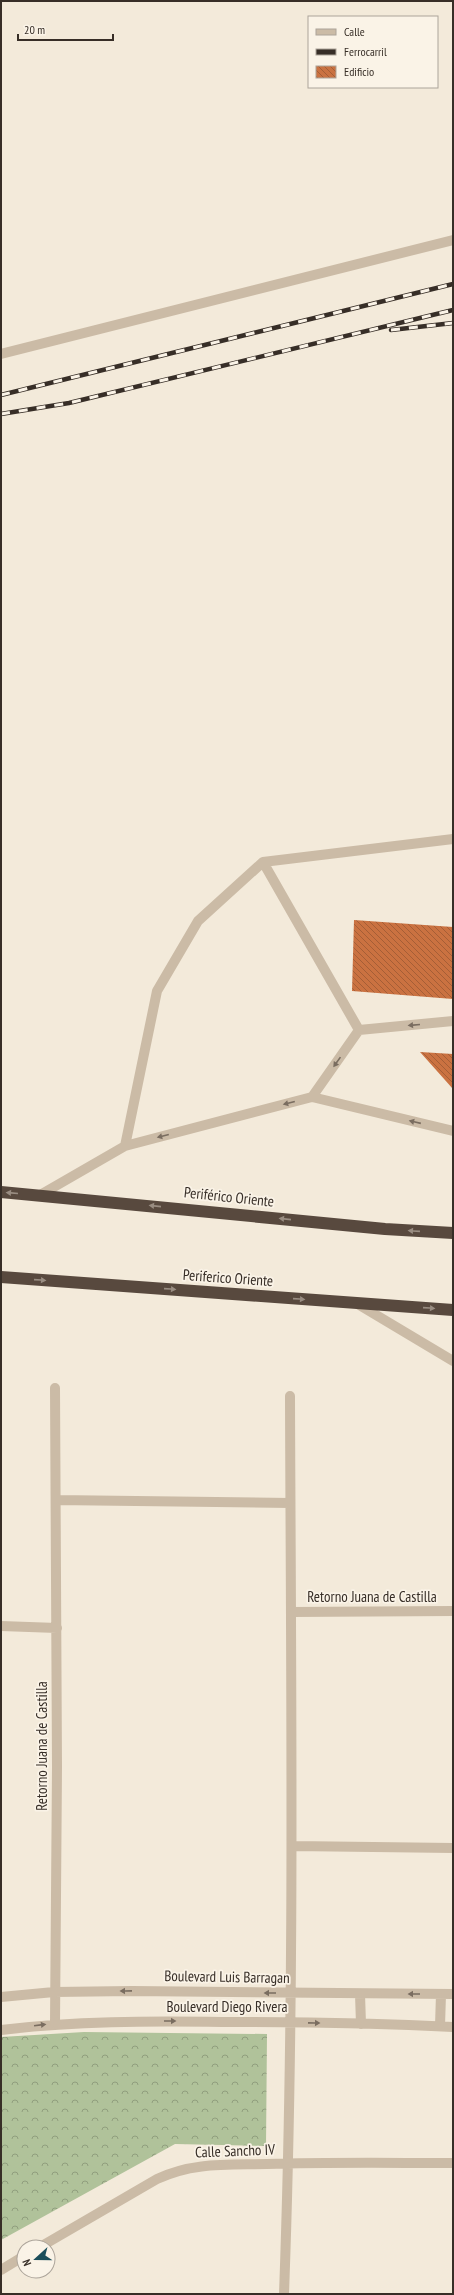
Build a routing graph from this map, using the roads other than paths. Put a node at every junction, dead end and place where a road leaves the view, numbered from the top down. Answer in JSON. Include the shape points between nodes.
{"nodes":[{"id":1,"x":453,"y":240,"type":"edge"},
{"id":2,"x":1,"y":354,"type":"edge"},
{"id":3,"x":453,"y":839,"type":"edge"},
{"id":4,"x":263,"y":862,"type":"junction"},
{"id":5,"x":453,"y":1022,"type":"edge"},
{"id":6,"x":359,"y":1030,"type":"junction"},
{"id":7,"x":312,"y":1097,"type":"junction"},
{"id":8,"x":453,"y":1131,"type":"edge"},
{"id":9,"x":125,"y":1146,"type":"junction"},
{"id":10,"x":1,"y":1192,"type":"edge"},
{"id":11,"x":40,"y":1195,"type":"junction"},
{"id":12,"x":453,"y":1233,"type":"edge"},
{"id":13,"x":1,"y":1277,"type":"edge"},
{"id":14,"x":356,"y":1303,"type":"junction"},
{"id":15,"x":453,"y":1310,"type":"edge"},
{"id":16,"x":453,"y":1361,"type":"edge"},
{"id":17,"x":56,"y":1388,"type":"dead end"},
{"id":18,"x":290,"y":1396,"type":"dead end"},
{"id":19,"x":56,"y":1500,"type":"junction"},
{"id":20,"x":290,"y":1502,"type":"junction"},
{"id":21,"x":453,"y":1611,"type":"edge"},
{"id":22,"x":292,"y":1612,"type":"junction"},
{"id":23,"x":1,"y":1626,"type":"edge"},
{"id":24,"x":57,"y":1628,"type":"junction"},
{"id":25,"x":293,"y":1846,"type":"junction"},
{"id":26,"x":453,"y":1848,"type":"edge"},
{"id":27,"x":54,"y":1992,"type":"junction"},
{"id":28,"x":291,"y":1993,"type":"junction"},
{"id":29,"x":360,"y":1994,"type":"junction"},
{"id":30,"x":441,"y":1994,"type":"junction"},
{"id":31,"x":453,"y":1994,"type":"edge"},
{"id":32,"x":1,"y":1997,"type":"edge"},
{"id":33,"x":291,"y":2022,"type":"junction"},
{"id":34,"x":55,"y":2024,"type":"junction"},
{"id":35,"x":361,"y":2024,"type":"junction"},
{"id":36,"x":440,"y":2026,"type":"junction"},
{"id":37,"x":453,"y":2027,"type":"edge"},
{"id":38,"x":1,"y":2030,"type":"edge"},
{"id":39,"x":453,"y":2163,"type":"edge"},
{"id":40,"x":289,"y":2164,"type":"junction"},
{"id":41,"x":54,"y":2239,"type":"edge"},
{"id":42,"x":16,"y":2261,"type":"edge"},
{"id":43,"x":1,"y":2270,"type":"edge"},
{"id":44,"x":284,"y":2294,"type":"edge"}],
"edges":[{"from":1,"to":2,"type":"street"},
{"from":3,"to":4,"type":"street"},
{"from":4,"to":6,"type":"street"},
{"from":4,"to":9,"type":"street","via":[[198,921],[157,991]]},
{"from":5,"to":6,"type":"street","one_way":true},
{"from":6,"to":7,"type":"street","one_way":true},
{"from":8,"to":7,"type":"street","one_way":true},
{"from":7,"to":9,"type":"street","one_way":true},
{"from":9,"to":11,"type":"street"},
{"from":11,"to":10,"type":"highway","name":"Periférico Oriente","one_way":true},
{"from":12,"to":11,"type":"highway","name":"Periférico Oriente","one_way":true,"via":[[385,1229]]},
{"from":13,"to":14,"type":"highway","name":"Periferico Oriente","one_way":true},
{"from":14,"to":15,"type":"highway","name":"Periferico Oriente","one_way":true},
{"from":14,"to":16,"type":"street"},
{"from":17,"to":19,"type":"street","name":"Retorno Juana de Castilla"},
{"from":18,"to":20,"type":"street","name":"Retorno Juana de Castilla"},
{"from":19,"to":20,"type":"street"},
{"from":19,"to":24,"type":"street","name":"Retorno Juana de Castilla"},
{"from":20,"to":22,"type":"street","name":"Retorno Juana de Castilla"},
{"from":21,"to":22,"type":"street","name":"Retorno Juana de Castilla"},
{"from":22,"to":25,"type":"street","name":"Retorno Juana de Castilla"},
{"from":23,"to":24,"type":"street"},
{"from":24,"to":27,"type":"street","name":"Retorno Juana de Castilla"},
{"from":25,"to":26,"type":"street"},
{"from":25,"to":28,"type":"street","name":"Retorno Juana de Castilla"},
{"from":28,"to":27,"type":"street","name":"Boulevard Luis Barragan","one_way":true},
{"from":27,"to":32,"type":"street","name":"Boulevard Luis Barragan"},
{"from":27,"to":34,"type":"street","name":"Retorno Juana de Castilla"},
{"from":28,"to":29,"type":"street","name":"Boulevard Luis Barragan"},
{"from":28,"to":33,"type":"street","name":"Retorno Juana de Castilla"},
{"from":30,"to":29,"type":"street","name":"Boulevard Luis Barragan","one_way":true},
{"from":29,"to":35,"type":"street"},
{"from":30,"to":31,"type":"street","name":"Boulevard Luis Barragan"},
{"from":30,"to":36,"type":"street"},
{"from":34,"to":33,"type":"street","name":"Boulevard Diego Rivera","one_way":true,"via":[[139,2021]]},
{"from":33,"to":35,"type":"street","name":"Boulevard Diego Rivera","one_way":true},
{"from":33,"to":40,"type":"street","name":"Retorno Juana de Castilla"},
{"from":38,"to":34,"type":"street","name":"Boulevard Diego Rivera","one_way":true},
{"from":35,"to":36,"type":"street","name":"Boulevard Diego Rivera"},
{"from":36,"to":37,"type":"street","name":"Boulevard Diego Rivera"},
{"from":39,"to":40,"type":"street","name":"Calle Sancho IV"},
{"from":40,"to":41,"type":"street","name":"Calle Sancho IV","via":[[194,2166],[176,2170]]},
{"from":40,"to":44,"type":"street","name":"Retorno Juana de Castilla"},
{"from":42,"to":43,"type":"street"}]}
